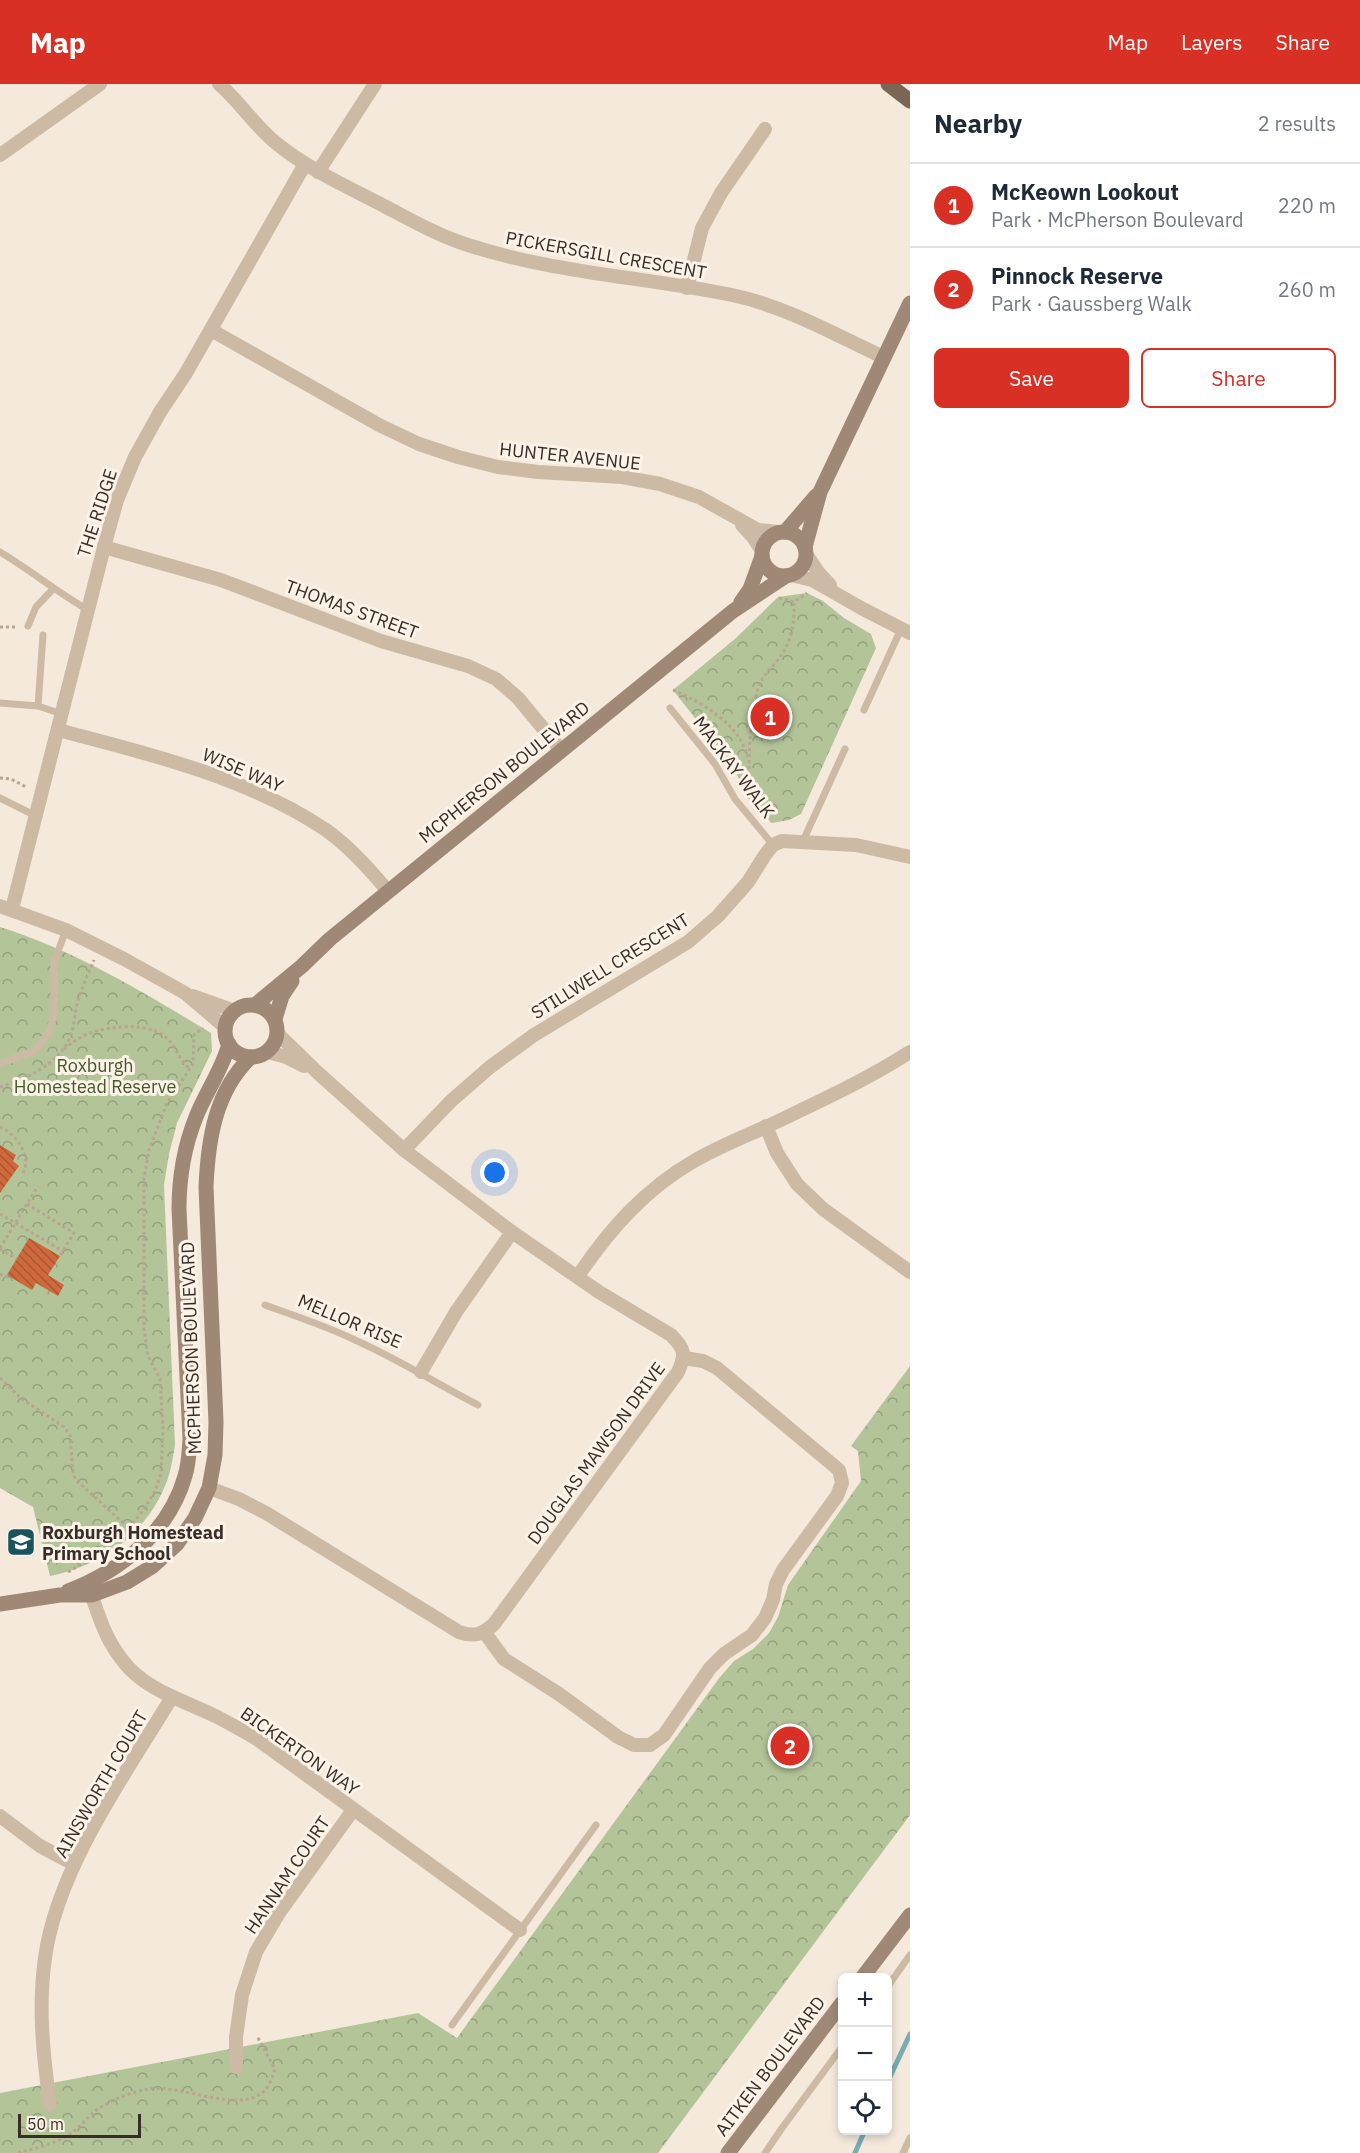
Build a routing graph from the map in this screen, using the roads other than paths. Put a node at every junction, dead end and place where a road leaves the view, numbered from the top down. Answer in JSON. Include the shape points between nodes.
{"nodes":[{"id":1,"x":100,"y":84,"type":"edge"},
{"id":2,"x":219,"y":84,"type":"edge"},
{"id":3,"x":375,"y":84,"type":"edge"},
{"id":4,"x":888,"y":84,"type":"edge"},
{"id":5,"x":910,"y":101,"type":"edge"},
{"id":6,"x":765,"y":129,"type":"dead end"},
{"id":7,"x":0,"y":155,"type":"edge"},
{"id":8,"x":305,"y":164,"type":"junction"},
{"id":9,"x":318,"y":172,"type":"junction"},
{"id":10,"x":687,"y":288,"type":"junction"},
{"id":11,"x":910,"y":303,"type":"edge"},
{"id":12,"x":211,"y":330,"type":"junction"},
{"id":13,"x":883,"y":357,"type":"junction"},
{"id":14,"x":820,"y":492,"type":"junction"},
{"id":15,"x":734,"y":517,"type":"junction"},
{"id":16,"x":782,"y":532,"type":"junction"},
{"id":17,"x":104,"y":547,"type":"junction"},
{"id":18,"x":806,"y":550,"type":"junction"},
{"id":19,"x":0,"y":552,"type":"edge"},
{"id":20,"x":762,"y":554,"type":"junction"},
{"id":21,"x":788,"y":575,"type":"junction"},
{"id":22,"x":53,"y":589,"type":"junction"},
{"id":23,"x":838,"y":593,"type":"junction"},
{"id":24,"x":88,"y":610,"type":"junction"},
{"id":25,"x":733,"y":611,"type":"junction"},
{"id":26,"x":28,"y":626,"type":"road end"},
{"id":27,"x":906,"y":631,"type":"edge"},
{"id":28,"x":43,"y":635,"type":"dead end"},
{"id":29,"x":0,"y":703,"type":"edge"},
{"id":30,"x":38,"y":706,"type":"junction"},
{"id":31,"x":670,"y":708,"type":"dead end"},
{"id":32,"x":864,"y":710,"type":"dead end"},
{"id":33,"x":62,"y":714,"type":"junction"},
{"id":34,"x":58,"y":730,"type":"junction"},
{"id":35,"x":845,"y":749,"type":"dead end"},
{"id":36,"x":561,"y":750,"type":"junction"},
{"id":37,"x":0,"y":798,"type":"edge"},
{"id":38,"x":36,"y":816,"type":"junction"},
{"id":39,"x":803,"y":841,"type":"junction"},
{"id":40,"x":773,"y":845,"type":"junction"},
{"id":41,"x":910,"y":857,"type":"edge"},
{"id":42,"x":388,"y":891,"type":"junction"},
{"id":43,"x":6,"y":908,"type":"edge"},
{"id":44,"x":66,"y":930,"type":"junction"},
{"id":45,"x":302,"y":966,"type":"junction"},
{"id":46,"x":185,"y":993,"type":"junction"},
{"id":47,"x":255,"y":1005,"type":"junction"},
{"id":48,"x":235,"y":1011,"type":"junction"},
{"id":49,"x":220,"y":1023,"type":"junction"},
{"id":50,"x":276,"y":1027,"type":"junction"},
{"id":51,"x":229,"y":1044,"type":"junction"},
{"id":52,"x":268,"y":1052,"type":"junction"},
{"id":53,"x":910,"y":1052,"type":"edge"},
{"id":54,"x":251,"y":1057,"type":"junction"},
{"id":55,"x":0,"y":1064,"type":"edge"},
{"id":56,"x":317,"y":1072,"type":"junction"},
{"id":57,"x":766,"y":1126,"type":"junction"},
{"id":58,"x":404,"y":1150,"type":"junction"},
{"id":59,"x":512,"y":1232,"type":"junction"},
{"id":60,"x":910,"y":1272,"type":"edge"},
{"id":61,"x":578,"y":1276,"type":"junction"},
{"id":62,"x":265,"y":1305,"type":"dead end"},
{"id":63,"x":684,"y":1358,"type":"junction"},
{"id":64,"x":421,"y":1372,"type":"junction"},
{"id":65,"x":478,"y":1405,"type":"dead end"},
{"id":66,"x":209,"y":1488,"type":"junction"},
{"id":67,"x":90,"y":1589,"type":"junction"},
{"id":68,"x":0,"y":1604,"type":"edge"},
{"id":69,"x":485,"y":1633,"type":"junction"},
{"id":70,"x":172,"y":1696,"type":"junction"},
{"id":71,"x":353,"y":1810,"type":"junction"},
{"id":72,"x":0,"y":1816,"type":"edge"},
{"id":73,"x":596,"y":1825,"type":"dead end"},
{"id":74,"x":74,"y":1864,"type":"junction"},
{"id":75,"x":910,"y":1915,"type":"edge"},
{"id":76,"x":520,"y":1930,"type":"junction"},
{"id":77,"x":910,"y":1955,"type":"edge"},
{"id":78,"x":865,"y":1973,"type":"edge"},
{"id":79,"x":892,"y":1980,"type":"edge"},
{"id":80,"x":838,"y":2009,"type":"edge"},
{"id":81,"x":452,"y":2025,"type":"dead end"},
{"id":82,"x":838,"y":2054,"type":"edge"},
{"id":83,"x":236,"y":2067,"type":"dead end"},
{"id":84,"x":50,"y":2104,"type":"dead end"},
{"id":85,"x":910,"y":2138,"type":"edge"},
{"id":86,"x":728,"y":2153,"type":"edge"},
{"id":87,"x":765,"y":2153,"type":"edge"},
{"id":88,"x":903,"y":2153,"type":"edge"}],
"edges":[{"from":1,"to":7,"type":"street"},
{"from":2,"to":8,"type":"street","name":"PICKERSGILL CRESCENT","via":[[274,141]]},
{"from":3,"to":9,"type":"street"},
{"from":4,"to":5,"type":"main road"},
{"from":6,"to":10,"type":"street","via":[[702,228]]},
{"from":8,"to":9,"type":"street","name":"PICKERSGILL CRESCENT"},
{"from":8,"to":12,"type":"street","name":"THE RIDGE"},
{"from":9,"to":10,"type":"street","name":"PICKERSGILL CRESCENT","via":[[465,245],[548,267]]},
{"from":10,"to":13,"type":"street","name":"PICKERSGILL CRESCENT","via":[[733,295],[776,308]]},
{"from":11,"to":13,"type":"street"},
{"from":12,"to":15,"type":"street","name":"HUNTER AVENUE","via":[[380,424],[458,458],[498,467],[660,484],[699,497]]},
{"from":12,"to":17,"type":"street","name":"THE RIDGE","via":[[135,457],[117,500]]},
{"from":13,"to":14,"type":"street"},
{"from":14,"to":16,"type":"street"},
{"from":14,"to":18,"type":"street"},
{"from":15,"to":16,"type":"street","name":"HUNTER AVENUE","via":[[758,530]]},
{"from":15,"to":20,"type":"street","name":"HUNTER AVENUE","via":[[753,537]]},
{"from":16,"to":18,"type":"street","via":[[798,536]]},
{"from":16,"to":20,"type":"street","via":[[767,539]]},
{"from":17,"to":24,"type":"street","name":"THE RIDGE"},
{"from":17,"to":36,"type":"street","name":"THOMAS STREET","via":[[221,580],[353,631],[468,666],[496,679],[518,698]]},
{"from":18,"to":21,"type":"street","via":[[802,567]]},
{"from":18,"to":23,"type":"street","via":[[818,572]]},
{"from":19,"to":22,"type":"lane"},
{"from":20,"to":21,"type":"street","via":[[773,573]]},
{"from":20,"to":25,"type":"street","name":"MCPHERSON BOULEVARD","via":[[750,589]]},
{"from":21,"to":23,"type":"street","via":[[812,580]]},
{"from":21,"to":25,"type":"street","name":"MCPHERSON BOULEVARD"},
{"from":22,"to":24,"type":"lane"},
{"from":22,"to":26,"type":"lane","via":[[36,607]]},
{"from":23,"to":27,"type":"street"},
{"from":24,"to":33,"type":"street","name":"THE RIDGE"},
{"from":25,"to":36,"type":"street","name":"MCPHERSON BOULEVARD"},
{"from":27,"to":32,"type":"lane"},
{"from":28,"to":30,"type":"lane"},
{"from":29,"to":30,"type":"lane"},
{"from":30,"to":33,"type":"lane"},
{"from":31,"to":40,"type":"lane","name":"MACKAY WALK"},
{"from":33,"to":34,"type":"street","name":"THE RIDGE"},
{"from":34,"to":38,"type":"street","name":"THE RIDGE"},
{"from":34,"to":42,"type":"street","name":"WISE WAY","via":[[179,762],[278,803],[326,831],[364,862]]},
{"from":35,"to":39,"type":"lane"},
{"from":36,"to":42,"type":"street","name":"MCPHERSON BOULEVARD"},
{"from":37,"to":38,"type":"lane"},
{"from":38,"to":43,"type":"street","name":"THE RIDGE"},
{"from":39,"to":40,"type":"street"},
{"from":39,"to":41,"type":"street","via":[[856,845]]},
{"from":40,"to":58,"type":"street","name":"STILLWELL CRESCENT","via":[[748,882],[688,942],[534,1035],[490,1067]]},
{"from":42,"to":45,"type":"street","name":"MCPHERSON BOULEVARD"},
{"from":43,"to":44,"type":"street"},
{"from":44,"to":46,"type":"street"},
{"from":44,"to":55,"type":"lane","via":[[54,962],[54,1014],[49,1033],[34,1051]]},
{"from":45,"to":47,"type":"street","name":"MCPHERSON BOULEVARD"},
{"from":45,"to":50,"type":"street","name":"MCPHERSON BOULEVARD","via":[[282,996]]},
{"from":46,"to":48,"type":"street"},
{"from":46,"to":49,"type":"street"},
{"from":47,"to":48,"type":"street"},
{"from":47,"to":50,"type":"street","via":[[263,1008]]},
{"from":48,"to":49,"type":"street"},
{"from":49,"to":51,"type":"street"},
{"from":50,"to":52,"type":"street","via":[[275,1043]]},
{"from":50,"to":56,"type":"street","name":"DOUGLAS MAWSON DRIVE"},
{"from":51,"to":54,"type":"street"},
{"from":51,"to":67,"type":"street","name":"MCPHERSON BOULEVARD","via":[[196,1117],[179,1179],[190,1419],[185,1476],[171,1509],[154,1534]]},
{"from":52,"to":54,"type":"street"},
{"from":52,"to":56,"type":"street","name":"DOUGLAS MAWSON DRIVE"},
{"from":53,"to":57,"type":"street","via":[[843,1090]]},
{"from":54,"to":66,"type":"street","name":"MCPHERSON BOULEVARD","via":[[238,1069],[225,1091],[207,1155],[216,1422]]},
{"from":56,"to":58,"type":"street","name":"DOUGLAS MAWSON DRIVE"},
{"from":57,"to":60,"type":"street","via":[[777,1153],[797,1184],[824,1209]]},
{"from":57,"to":61,"type":"street","via":[[693,1161],[661,1183],[627,1212]]},
{"from":58,"to":59,"type":"street","name":"DOUGLAS MAWSON DRIVE"},
{"from":59,"to":61,"type":"street","name":"DOUGLAS MAWSON DRIVE"},
{"from":59,"to":64,"type":"street","via":[[456,1312]]},
{"from":61,"to":63,"type":"street","name":"DOUGLAS MAWSON DRIVE","via":[[671,1335],[681,1345]]},
{"from":62,"to":64,"type":"lane","name":"MELLOR RISE","via":[[356,1340]]},
{"from":63,"to":69,"type":"street","name":"DOUGLAS MAWSON DRIVE","via":[[665,1390]]},
{"from":63,"to":69,"type":"street","via":[[717,1368],[839,1470],[843,1483],[837,1496],[783,1570],[765,1618],[752,1635],[710,1668],[664,1735],[651,1745],[634,1745],[618,1737],[504,1659]]},
{"from":64,"to":65,"type":"lane","name":"MELLOR RISE"},
{"from":66,"to":67,"type":"street","name":"MCPHERSON BOULEVARD","via":[[177,1544],[153,1566],[127,1582]]},
{"from":66,"to":69,"type":"street","via":[[266,1513],[459,1632],[472,1636]]},
{"from":67,"to":68,"type":"street","name":"MCPHERSON BOULEVARD"},
{"from":67,"to":70,"type":"street","name":"BICKERTON WAY","via":[[98,1618],[124,1663],[146,1682]]},
{"from":70,"to":71,"type":"street","name":"BICKERTON WAY","via":[[257,1739]]},
{"from":70,"to":74,"type":"street","name":"AINSWORTH COURT"},
{"from":71,"to":76,"type":"street","name":"BICKERTON WAY"},
{"from":71,"to":83,"type":"street","name":"HANNAM COURT","via":[[279,1913],[256,1952],[242,1995]]},
{"from":72,"to":74,"type":"street","via":[[40,1846]]},
{"from":73,"to":76,"type":"lane"},
{"from":74,"to":84,"type":"street","name":"AINSWORTH COURT","via":[[56,1910],[45,1957],[42,2046]]},
{"from":75,"to":78,"type":"street"},
{"from":76,"to":81,"type":"lane"},
{"from":77,"to":79,"type":"lane"},
{"from":80,"to":86,"type":"street","name":"AITKEN BOULEVARD"},
{"from":82,"to":87,"type":"lane"},
{"from":85,"to":88,"type":"lane"}]}
